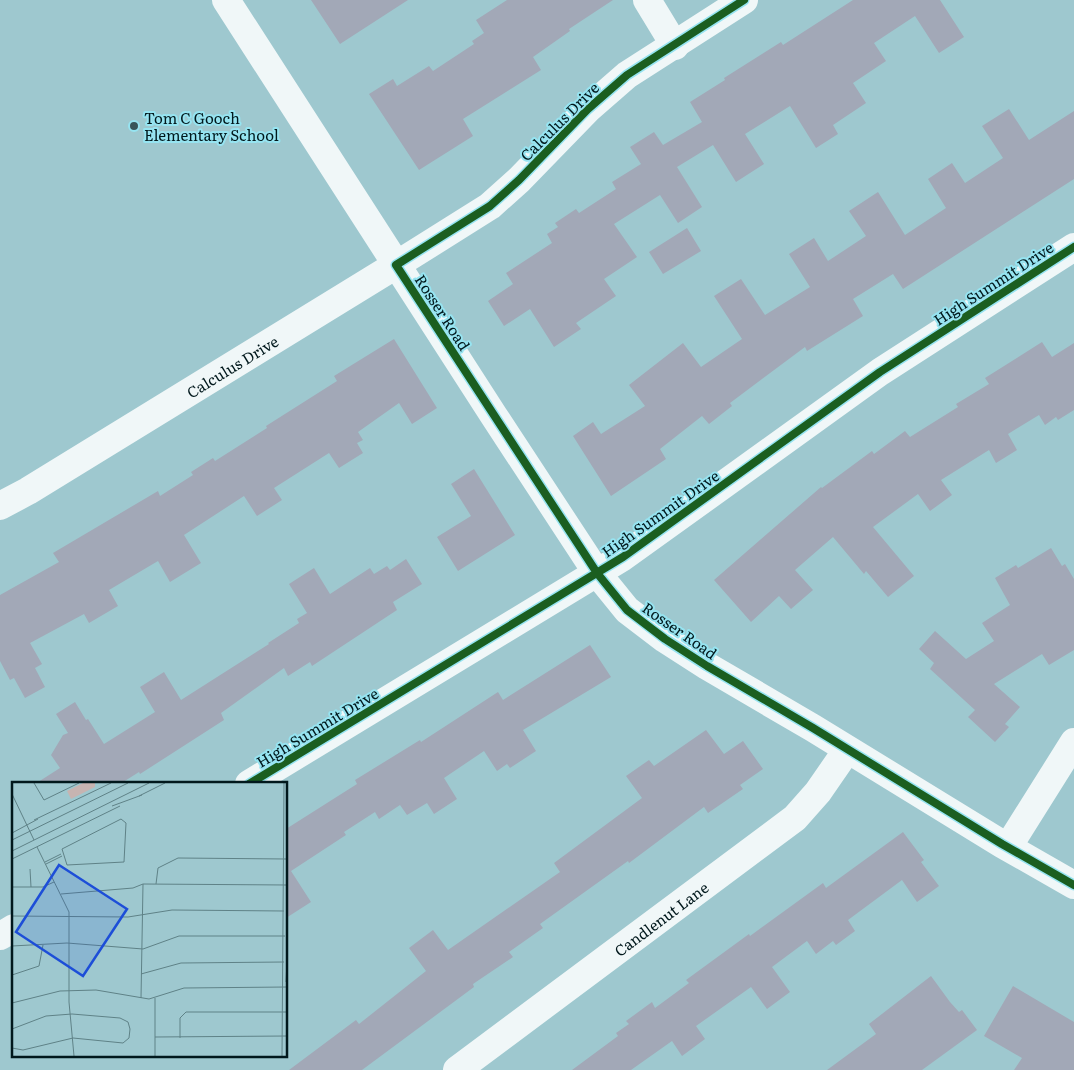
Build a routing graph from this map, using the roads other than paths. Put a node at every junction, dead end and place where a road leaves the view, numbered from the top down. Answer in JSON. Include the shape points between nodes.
{"nodes":[{"id":1,"x":226,"y":0,"type":"edge"},
{"id":2,"x":647,"y":0,"type":"edge"},
{"id":3,"x":744,"y":0,"type":"edge"},
{"id":4,"x":675,"y":46,"type":"junction"},
{"id":5,"x":1074,"y":248,"type":"edge"},
{"id":6,"x":396,"y":265,"type":"junction"},
{"id":7,"x":0,"y":506,"type":"edge"},
{"id":8,"x":598,"y":573,"type":"junction"},
{"id":9,"x":1074,"y":742,"type":"edge"},
{"id":10,"x":847,"y":750,"type":"junction"},
{"id":11,"x":253,"y":782,"type":"edge"},
{"id":12,"x":1008,"y":847,"type":"junction"},
{"id":13,"x":1074,"y":885,"type":"edge"},
{"id":14,"x":12,"y":929,"type":"edge"},
{"id":15,"x":0,"y":936,"type":"edge"},
{"id":16,"x":456,"y":1070,"type":"edge"}],
"edges":[{"from":1,"to":6,"type":"street","name":"Rosser Road"},
{"from":2,"to":4,"type":"street"},
{"from":3,"to":4,"type":"street","name":"Calculus Drive"},
{"from":4,"to":6,"type":"street","name":"Calculus Drive","via":[[627,75],[490,206]]},
{"from":5,"to":8,"type":"street","name":"High Summit Drive","via":[[880,372]]},
{"from":6,"to":7,"type":"street","name":"Calculus Drive"},
{"from":6,"to":8,"type":"street","name":"Rosser Road"},
{"from":8,"to":10,"type":"street","name":"Rosser Road","via":[[627,610],[665,639]]},
{"from":8,"to":11,"type":"street","name":"High Summit Drive"},
{"from":9,"to":12,"type":"street"},
{"from":10,"to":12,"type":"street","name":"Rosser Road"},
{"from":10,"to":16,"type":"street","name":"Candlenut Lane","via":[[795,818]]},
{"from":12,"to":13,"type":"street","name":"Rosser Road"},
{"from":14,"to":15,"type":"street"}]}
